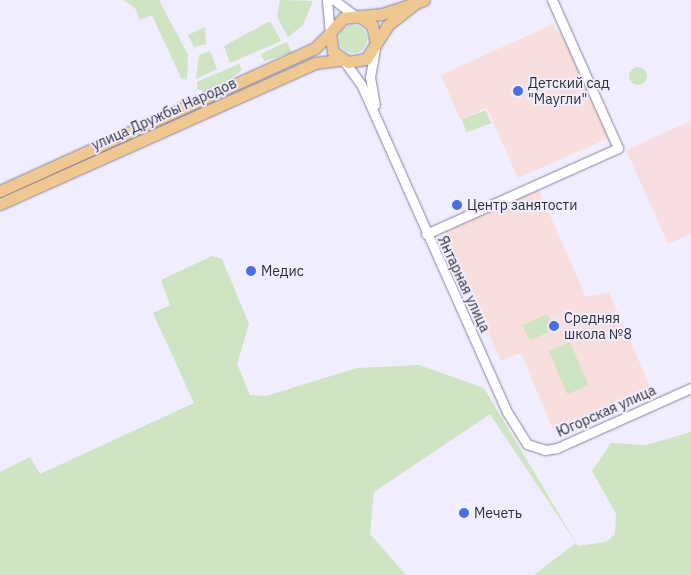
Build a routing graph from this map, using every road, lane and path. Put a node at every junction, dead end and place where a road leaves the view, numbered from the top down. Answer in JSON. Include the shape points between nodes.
{"nodes":[{"id":1,"x":327,"y":0,"type":"edge"},
{"id":2,"x":334,"y":0,"type":"edge"},
{"id":3,"x":552,"y":0,"type":"edge"},
{"id":4,"x":420,"y":2,"type":"edge"},
{"id":5,"x":357,"y":16,"type":"junction"},
{"id":6,"x":330,"y":33,"type":"junction"},
{"id":7,"x":376,"y":46,"type":"junction"},
{"id":8,"x":343,"y":60,"type":"junction"},
{"id":9,"x":381,"y":127,"type":"junction"},
{"id":10,"x":0,"y":191,"type":"edge"},
{"id":11,"x":0,"y":204,"type":"edge"},
{"id":12,"x":426,"y":234,"type":"junction"},
{"id":13,"x":691,"y":388,"type":"edge"},
{"id":14,"x":530,"y":446,"type":"joint"}],
"edges":[{"from":1,"to":6,"type":"street"},
{"from":2,"to":5,"type":"street"},
{"from":3,"to":12,"type":"street","via":[[618,148]]},
{"from":4,"to":5,"type":"main road"},
{"from":4,"to":7,"type":"main road","via":[[388,25]]},
{"from":5,"to":6,"type":"main road","via":[[340,20]]},
{"from":5,"to":7,"type":"main road","via":[[372,25]]},
{"from":6,"to":8,"type":"main road","via":[[332,49]]},
{"from":6,"to":10,"type":"main road","name":"улица Дружбы Народов","via":[[315,48]]},
{"from":7,"to":8,"type":"main road","via":[[362,61]]},
{"from":7,"to":9,"type":"street","via":[[371,84]]},
{"from":8,"to":9,"type":"street","via":[[357,77]]},
{"from":8,"to":11,"type":"main road","name":"улица Дружбы Народов","via":[[315,62]]},
{"from":9,"to":12,"type":"street","name":"Янтарная улица"},
{"from":12,"to":14,"type":"street","name":"Янтарная улица","via":[[515,430]]},
{"from":13,"to":14,"type":"street","name":"Югорская улица","via":[[557,448]]}]}
